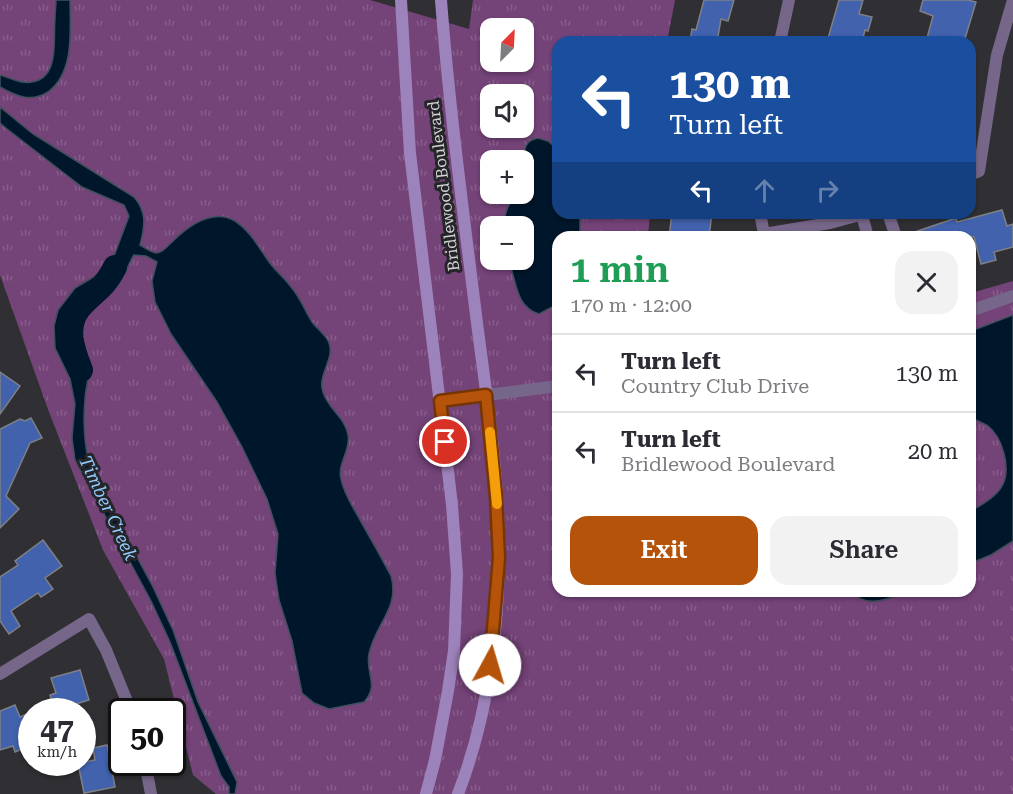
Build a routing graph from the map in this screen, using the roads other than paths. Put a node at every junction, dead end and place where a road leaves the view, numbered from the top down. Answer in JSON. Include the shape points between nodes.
{"nodes":[{"id":1,"x":401,"y":0,"type":"edge"},
{"id":2,"x":441,"y":0,"type":"edge"},
{"id":3,"x":789,"y":0,"type":"edge"},
{"id":4,"x":1013,"y":0,"type":"edge"},
{"id":5,"x":781,"y":36,"type":"edge"},
{"id":6,"x":976,"y":172,"type":"edge"},
{"id":7,"x":845,"y":219,"type":"edge"},
{"id":8,"x":782,"y":231,"type":"edge"},
{"id":9,"x":1013,"y":296,"type":"edge"},
{"id":10,"x":976,"y":308,"type":"edge"},
{"id":11,"x":552,"y":387,"type":"edge"},
{"id":12,"x":486,"y":395,"type":"junction"},
{"id":13,"x":440,"y":401,"type":"junction"},
{"id":14,"x":0,"y":674,"type":"edge"},
{"id":15,"x":126,"y":698,"type":"edge"},
{"id":16,"x":148,"y":776,"type":"edge"},
{"id":17,"x":151,"y":794,"type":"edge"},
{"id":18,"x":426,"y":794,"type":"edge"},
{"id":19,"x":458,"y":794,"type":"edge"}],
"edges":[{"from":1,"to":13,"type":"main road","name":"Bridlewood Boulevard","via":[[410,153]]},
{"from":2,"to":12,"type":"main road","name":"Bridlewood Boulevard"},
{"from":3,"to":5,"type":"street"},
{"from":4,"to":6,"type":"street","via":[[997,55]]},
{"from":7,"to":8,"type":"street"},
{"from":9,"to":10,"type":"street"},
{"from":11,"to":12,"type":"street"},
{"from":12,"to":13,"type":"street"},
{"from":12,"to":19,"type":"main road","name":"Bridlewood Boulevard","via":[[497,507],[498,587],[490,665]]},
{"from":13,"to":18,"type":"main road","name":"Bridlewood Boulevard","via":[[454,525],[457,608],[444,721]]},
{"from":14,"to":15,"type":"street","via":[[88,619]]},
{"from":16,"to":17,"type":"street"}]}
